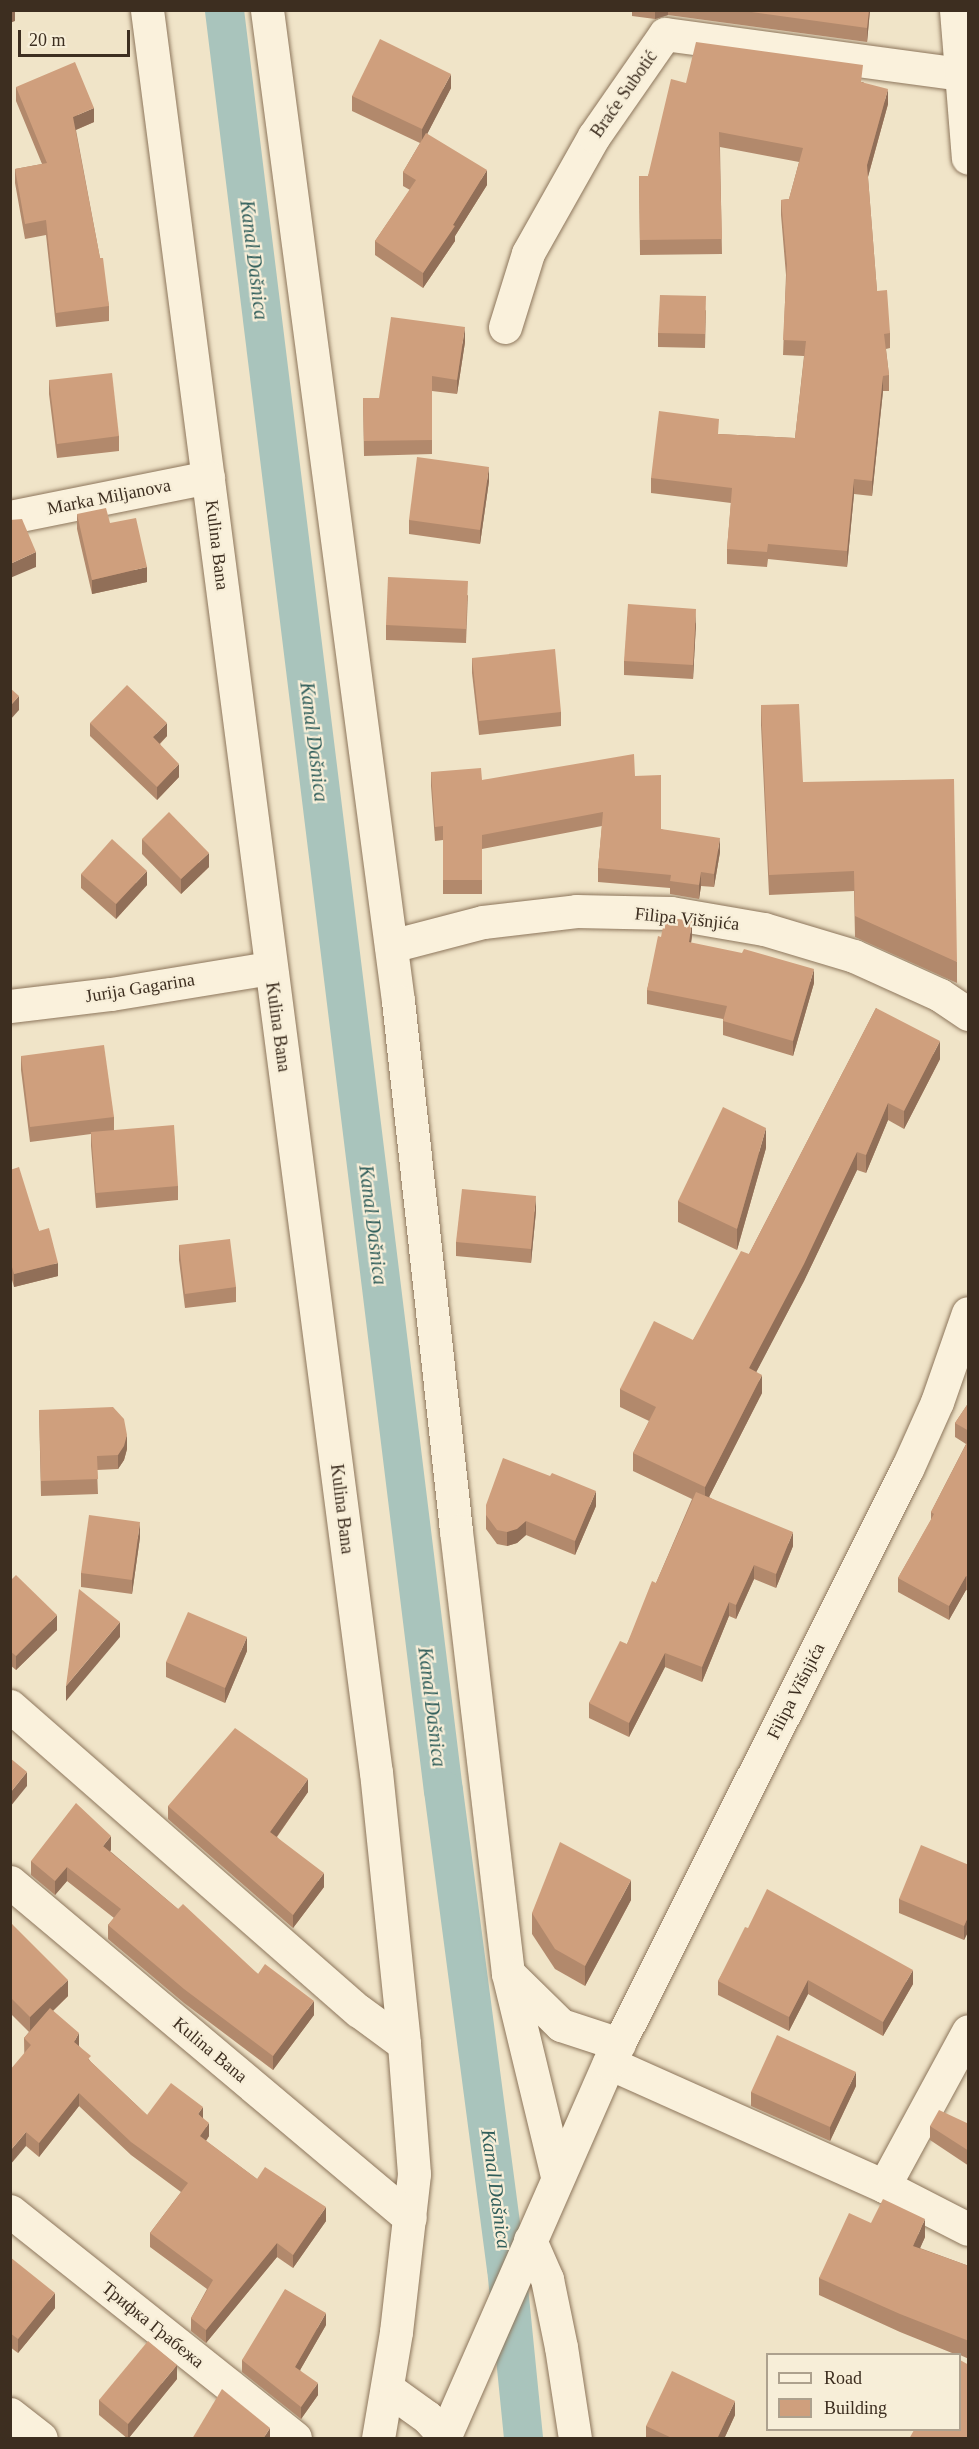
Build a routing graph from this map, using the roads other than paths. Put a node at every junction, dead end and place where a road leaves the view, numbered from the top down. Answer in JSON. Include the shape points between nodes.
{"nodes":[{"id":1,"x":147,"y":10,"type":"edge"},
{"id":2,"x":267,"y":10,"type":"edge"},
{"id":3,"x":956,"y":10,"type":"edge"},
{"id":4,"x":961,"y":74,"type":"junction"},
{"id":5,"x":969,"y":158,"type":"edge"},
{"id":6,"x":505,"y":327,"type":"dead end"},
{"id":7,"x":208,"y":477,"type":"junction"},
{"id":8,"x":10,"y":517,"type":"edge"},
{"id":9,"x":391,"y":946,"type":"junction"},
{"id":10,"x":269,"y":968,"type":"junction"},
{"id":11,"x":10,"y":1006,"type":"edge"},
{"id":12,"x":969,"y":1014,"type":"edge"},
{"id":13,"x":969,"y":1313,"type":"edge"},
{"id":14,"x":10,"y":1706,"type":"edge"},
{"id":15,"x":10,"y":1882,"type":"edge"},
{"id":16,"x":508,"y":1973,"type":"junction"},
{"id":17,"x":969,"y":2031,"type":"edge"},
{"id":18,"x":404,"y":2044,"type":"junction"},
{"id":19,"x":614,"y":2054,"type":"junction"},
{"id":20,"x":558,"y":2176,"type":"junction"},
{"id":21,"x":884,"y":2186,"type":"junction"},
{"id":22,"x":10,"y":2211,"type":"edge"},
{"id":23,"x":410,"y":2218,"type":"junction"},
{"id":24,"x":969,"y":2229,"type":"edge"},
{"id":25,"x":530,"y":2240,"type":"junction"},
{"id":26,"x":388,"y":2389,"type":"junction"},
{"id":27,"x":10,"y":2414,"type":"edge"},
{"id":28,"x":445,"y":2438,"type":"edge"},
{"id":29,"x":41,"y":2439,"type":"edge"},
{"id":30,"x":295,"y":2439,"type":"edge"},
{"id":31,"x":378,"y":2439,"type":"edge"},
{"id":32,"x":575,"y":2439,"type":"edge"}],
"edges":[{"from":1,"to":7,"type":"street","name":"Kulina Bana"},
{"from":2,"to":9,"type":"street"},
{"from":3,"to":4,"type":"street"},
{"from":4,"to":5,"type":"street"},
{"from":4,"to":6,"type":"street","name":"Braće Subotić","via":[[665,34],[594,136],[528,253]]},
{"from":7,"to":8,"type":"street","name":"Marka Miljanova"},
{"from":7,"to":10,"type":"street","name":"Kulina Bana"},
{"from":9,"to":12,"type":"street","name":"Filipa Višnjića","via":[[483,922],[576,911],[671,914],[764,929],[854,956],[940,995]]},
{"from":9,"to":16,"type":"street"},
{"from":10,"to":11,"type":"street","name":"Jurija Gagarina"},
{"from":10,"to":18,"type":"street","name":"Kulina Bana","via":[[376,1772]]},
{"from":13,"to":19,"type":"street","name":"Filipa Višnjića","via":[[937,1402],[907,1469]]},
{"from":14,"to":18,"type":"street","via":[[359,2011]]},
{"from":15,"to":23,"type":"street","name":"Kulina Bana"},
{"from":16,"to":19,"type":"street","via":[[561,2025]]},
{"from":16,"to":20,"type":"street"},
{"from":17,"to":21,"type":"street"},
{"from":18,"to":23,"type":"street","name":"Kulina Bana","via":[[414,2174]]},
{"from":19,"to":20,"type":"street","name":"Filipa Višnjića"},
{"from":19,"to":21,"type":"street"},
{"from":20,"to":25,"type":"street","name":"Filipa Višnjića"},
{"from":21,"to":24,"type":"street"},
{"from":22,"to":30,"type":"street","name":"Трифка Грабежа"},
{"from":23,"to":26,"type":"street","name":"Kulina Bana"},
{"from":25,"to":28,"type":"street","name":"Filipa Višnjića"},
{"from":25,"to":32,"type":"street","via":[[548,2279]]},
{"from":26,"to":28,"type":"street","via":[[414,2406]]},
{"from":26,"to":31,"type":"street","name":"Kulina Bana"},
{"from":27,"to":29,"type":"street"}]}
